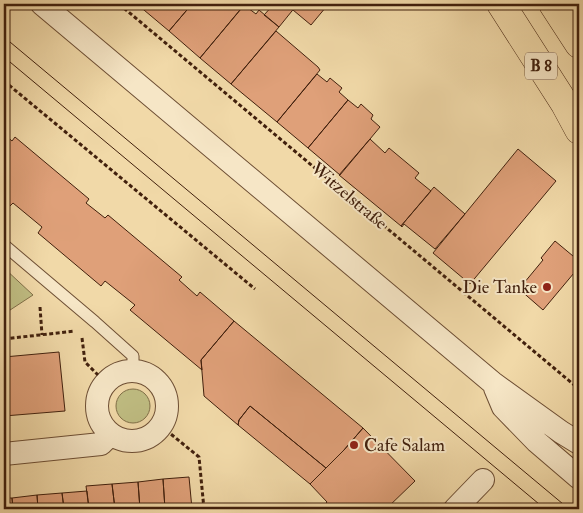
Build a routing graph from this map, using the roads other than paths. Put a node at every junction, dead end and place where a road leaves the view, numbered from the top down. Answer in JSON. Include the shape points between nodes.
{"nodes":[{"id":1,"x":42,"y":4,"type":"edge"},
{"id":2,"x":501,"y":4,"type":"edge"},
{"id":3,"x":553,"y":4,"type":"edge"},
{"id":4,"x":579,"y":44,"type":"edge"},
{"id":5,"x":579,"y":130,"type":"edge"},
{"id":6,"x":4,"y":245,"type":"edge"},
{"id":7,"x":133,"y":372,"type":"junction"},
{"id":8,"x":493,"y":383,"type":"junction"},
{"id":9,"x":111,"y":434,"type":"junction"},
{"id":10,"x":579,"y":443,"type":"edge"},
{"id":11,"x":4,"y":454,"type":"edge"},
{"id":12,"x":579,"y":478,"type":"edge"},
{"id":13,"x":482,"y":480,"type":"dead end"},
{"id":14,"x":455,"y":509,"type":"edge"}],
"edges":[{"from":1,"to":8,"type":"street"},
{"from":2,"to":5,"type":"main road","number":"B 8"},
{"from":3,"to":4,"type":"main road","number":"B 8"},
{"from":6,"to":7,"type":"lane","via":[[133,356]]},
{"from":7,"to":9,"type":"street","via":[[116,375],[99,394],[99,419]]},
{"from":7,"to":9,"type":"street","via":[[152,377],[161,385],[167,397],[164,421],[158,430],[139,441],[128,441]]},
{"from":8,"to":10,"type":"street"},
{"from":8,"to":12,"type":"street","via":[[503,407]]},
{"from":9,"to":11,"type":"street","via":[[101,444]]},
{"from":13,"to":14,"type":"street"}]}
